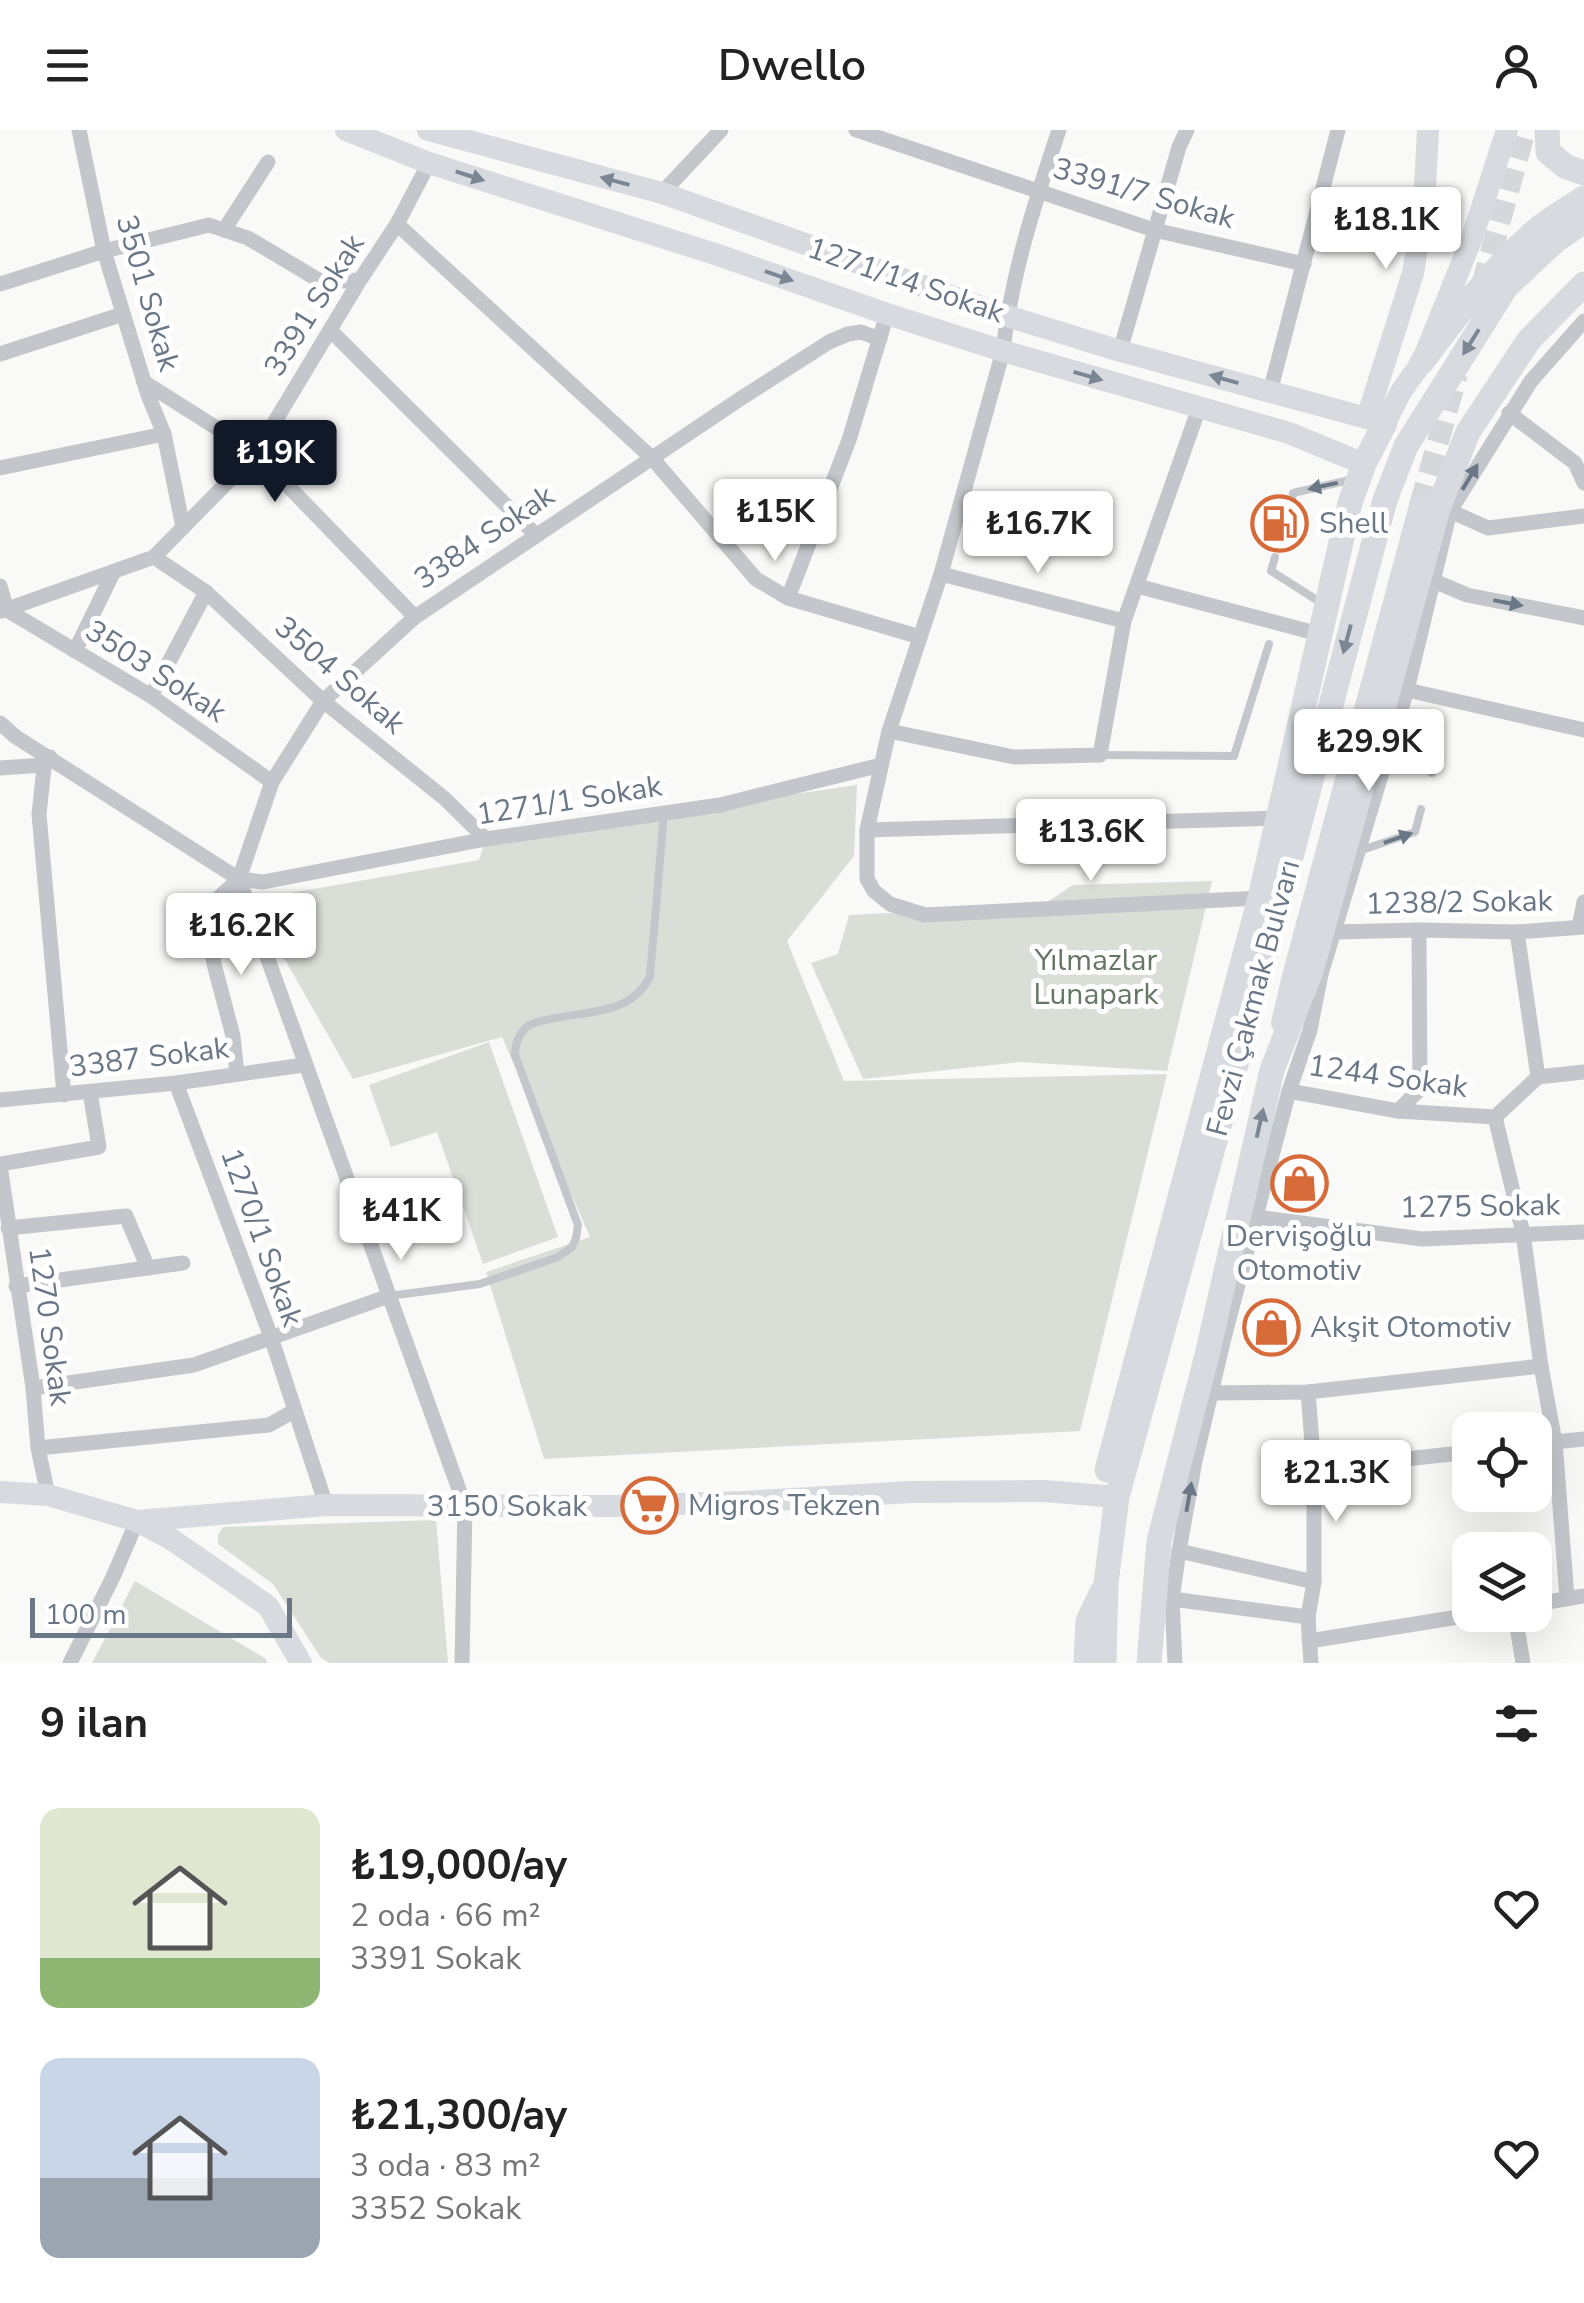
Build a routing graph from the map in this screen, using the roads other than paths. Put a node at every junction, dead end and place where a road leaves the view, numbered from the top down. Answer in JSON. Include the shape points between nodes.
{"nodes":[{"id":1,"x":79,"y":130,"type":"edge"},
{"id":2,"x":346,"y":130,"type":"edge"},
{"id":3,"x":721,"y":130,"type":"edge"},
{"id":4,"x":856,"y":130,"type":"edge"},
{"id":5,"x":911,"y":130,"type":"edge"},
{"id":6,"x":1059,"y":130,"type":"edge"},
{"id":7,"x":1187,"y":130,"type":"edge"},
{"id":8,"x":1338,"y":130,"type":"edge"},
{"id":9,"x":1428,"y":130,"type":"edge"},
{"id":10,"x":1507,"y":130,"type":"edge"},
{"id":11,"x":1547,"y":130,"type":"edge"},
{"id":12,"x":441,"y":132,"type":"edge"},
{"id":13,"x":906,"y":147,"type":"junction"},
{"id":14,"x":268,"y":162,"type":"dead end"},
{"id":15,"x":429,"y":163,"type":"junction"},
{"id":16,"x":1584,"y":172,"type":"edge"},
{"id":17,"x":1039,"y":191,"type":"junction"},
{"id":18,"x":662,"y":193,"type":"junction"},
{"id":19,"x":1584,"y":198,"type":"edge"},
{"id":20,"x":1584,"y":221,"type":"edge"},
{"id":21,"x":397,"y":224,"type":"junction"},
{"id":22,"x":224,"y":230,"type":"junction"},
{"id":23,"x":1154,"y":230,"type":"junction"},
{"id":24,"x":104,"y":251,"type":"junction"},
{"id":25,"x":1304,"y":264,"type":"junction"},
{"id":26,"x":360,"y":280,"type":"junction"},
{"id":27,"x":0,"y":284,"type":"edge"},
{"id":28,"x":1584,"y":284,"type":"edge"},
{"id":29,"x":123,"y":314,"type":"junction"},
{"id":30,"x":887,"y":314,"type":"junction"},
{"id":31,"x":1006,"y":316,"type":"junction"},
{"id":32,"x":1584,"y":320,"type":"edge"},
{"id":33,"x":330,"y":330,"type":"junction"},
{"id":34,"x":880,"y":339,"type":"junction"},
{"id":35,"x":1003,"y":351,"type":"junction"},
{"id":36,"x":1120,"y":351,"type":"junction"},
{"id":37,"x":0,"y":354,"type":"edge"},
{"id":38,"x":1422,"y":362,"type":"junction"},
{"id":39,"x":144,"y":382,"type":"junction"},
{"id":40,"x":1270,"y":392,"type":"junction"},
{"id":41,"x":1199,"y":408,"type":"junction"},
{"id":42,"x":1509,"y":413,"type":"junction"},
{"id":43,"x":1376,"y":420,"type":"junction"},
{"id":44,"x":164,"y":434,"type":"junction"},
{"id":45,"x":256,"y":453,"type":"junction"},
{"id":46,"x":652,"y":458,"type":"junction"},
{"id":47,"x":1579,"y":460,"type":"edge"},
{"id":48,"x":0,"y":468,"type":"edge"},
{"id":49,"x":1361,"y":471,"type":"junction"},
{"id":50,"x":1584,"y":483,"type":"edge"},
{"id":51,"x":1292,"y":500,"type":"dead end"},
{"id":52,"x":1420,"y":506,"type":"tunnel mouth"},
{"id":53,"x":1450,"y":511,"type":"junction"},
{"id":54,"x":1584,"y":516,"type":"edge"},
{"id":55,"x":183,"y":527,"type":"junction"},
{"id":56,"x":536,"y":535,"type":"junction"},
{"id":57,"x":154,"y":557,"type":"junction"},
{"id":58,"x":1275,"y":558,"type":"dead end"},
{"id":59,"x":113,"y":573,"type":"junction"},
{"id":60,"x":941,"y":574,"type":"junction"},
{"id":61,"x":1434,"y":582,"type":"junction"},
{"id":62,"x":0,"y":586,"type":"edge"},
{"id":63,"x":1137,"y":586,"type":"junction"},
{"id":64,"x":206,"y":592,"type":"junction"},
{"id":65,"x":788,"y":598,"type":"junction"},
{"id":66,"x":1326,"y":606,"type":"junction"},
{"id":67,"x":2,"y":614,"type":"edge"},
{"id":68,"x":415,"y":617,"type":"junction"},
{"id":69,"x":1584,"y":618,"type":"edge"},
{"id":70,"x":1124,"y":621,"type":"junction"},
{"id":71,"x":1319,"y":634,"type":"junction"},
{"id":72,"x":920,"y":637,"type":"junction"},
{"id":73,"x":1269,"y":644,"type":"dead end"},
{"id":74,"x":75,"y":651,"type":"junction"},
{"id":75,"x":1407,"y":690,"type":"junction"},
{"id":76,"x":151,"y":696,"type":"junction"},
{"id":77,"x":323,"y":701,"type":"junction"},
{"id":78,"x":1399,"y":715,"type":"junction"},
{"id":79,"x":0,"y":723,"type":"edge"},
{"id":80,"x":1584,"y":730,"type":"edge"},
{"id":81,"x":889,"y":731,"type":"junction"},
{"id":82,"x":1100,"y":755,"type":"junction"},
{"id":83,"x":47,"y":761,"type":"junction"},
{"id":84,"x":881,"y":765,"type":"junction"},
{"id":85,"x":0,"y":768,"type":"edge"},
{"id":86,"x":1432,"y":773,"type":"dead end"},
{"id":87,"x":272,"y":782,"type":"junction"},
{"id":88,"x":1421,"y":809,"type":"dead end"},
{"id":89,"x":664,"y":814,"type":"junction"},
{"id":90,"x":1277,"y":818,"type":"junction"},
{"id":91,"x":866,"y":830,"type":"junction"},
{"id":92,"x":486,"y":840,"type":"junction"},
{"id":93,"x":1359,"y":852,"type":"junction"},
{"id":94,"x":239,"y":879,"type":"junction"},
{"id":95,"x":1260,"y":898,"type":"junction"},
{"id":96,"x":1584,"y":902,"type":"edge"},
{"id":97,"x":1581,"y":927,"type":"edge"},
{"id":98,"x":1420,"y":930,"type":"junction"},
{"id":99,"x":1335,"y":932,"type":"junction"},
{"id":100,"x":1517,"y":932,"type":"junction"},
{"id":101,"x":304,"y":1064,"type":"junction"},
{"id":102,"x":1272,"y":1070,"type":"junction"},
{"id":103,"x":1584,"y":1072,"type":"edge"},
{"id":104,"x":237,"y":1074,"type":"junction"},
{"id":105,"x":1538,"y":1077,"type":"junction"},
{"id":106,"x":176,"y":1084,"type":"junction"},
{"id":107,"x":1290,"y":1091,"type":"junction"},
{"id":108,"x":90,"y":1092,"type":"junction"},
{"id":109,"x":64,"y":1095,"type":"junction"},
{"id":110,"x":0,"y":1100,"type":"edge"},
{"id":111,"x":1398,"y":1110,"type":"junction"},
{"id":112,"x":1496,"y":1117,"type":"junction"},
{"id":113,"x":0,"y":1164,"type":"edge"},
{"id":114,"x":1257,"y":1218,"type":"junction"},
{"id":115,"x":8,"y":1228,"type":"junction"},
{"id":116,"x":1584,"y":1232,"type":"edge"},
{"id":117,"x":1523,"y":1234,"type":"junction"},
{"id":118,"x":183,"y":1262,"type":"dead end"},
{"id":119,"x":148,"y":1268,"type":"junction"},
{"id":120,"x":16,"y":1286,"type":"junction"},
{"id":121,"x":389,"y":1296,"type":"junction"},
{"id":122,"x":271,"y":1338,"type":"junction"},
{"id":123,"x":1540,"y":1366,"type":"junction"},
{"id":124,"x":33,"y":1388,"type":"junction"},
{"id":125,"x":1308,"y":1392,"type":"junction"},
{"id":126,"x":1212,"y":1393,"type":"junction"},
{"id":127,"x":294,"y":1411,"type":"junction"},
{"id":128,"x":1584,"y":1439,"type":"edge"},
{"id":129,"x":1552,"y":1442,"type":"edge"},
{"id":130,"x":1555,"y":1442,"type":"junction"},
{"id":131,"x":38,"y":1448,"type":"junction"},
{"id":132,"x":1452,"y":1454,"type":"edge"},
{"id":133,"x":1314,"y":1469,"type":"junction"},
{"id":134,"x":0,"y":1492,"type":"edge"},
{"id":135,"x":48,"y":1494,"type":"junction"},
{"id":136,"x":1109,"y":1496,"type":"junction"},
{"id":137,"x":326,"y":1505,"type":"junction"},
{"id":138,"x":465,"y":1506,"type":"junction"},
{"id":139,"x":137,"y":1521,"type":"junction"},
{"id":140,"x":1179,"y":1551,"type":"junction"},
{"id":141,"x":1314,"y":1582,"type":"junction"},
{"id":142,"x":1106,"y":1583,"type":"junction"},
{"id":143,"x":1576,"y":1597,"type":"edge"},
{"id":144,"x":1172,"y":1599,"type":"junction"},
{"id":145,"x":1308,"y":1617,"type":"junction"},
{"id":146,"x":1452,"y":1618,"type":"edge"},
{"id":147,"x":1088,"y":1621,"type":"junction"},
{"id":148,"x":1518,"y":1632,"type":"edge"},
{"id":149,"x":1308,"y":1641,"type":"junction"},
{"id":150,"x":70,"y":1663,"type":"edge"},
{"id":151,"x":301,"y":1663,"type":"edge"},
{"id":152,"x":462,"y":1663,"type":"edge"},
{"id":153,"x":1086,"y":1663,"type":"edge"},
{"id":154,"x":1104,"y":1663,"type":"edge"},
{"id":155,"x":1148,"y":1663,"type":"edge"},
{"id":156,"x":1175,"y":1663,"type":"edge"},
{"id":157,"x":1312,"y":1663,"type":"edge"},
{"id":158,"x":1523,"y":1663,"type":"edge"}],
"edges":[{"from":1,"to":24,"type":"street","name":"3501 Sokak"},
{"from":2,"to":15,"type":"street"},
{"from":3,"to":18,"type":"street"},
{"from":4,"to":13,"type":"street","name":"3391/7 Sokak"},
{"from":5,"to":13,"type":"street"},
{"from":6,"to":17,"type":"street"},
{"from":7,"to":23,"type":"street"},
{"from":8,"to":25,"type":"street"},
{"from":9,"to":43,"type":"street","via":[[1414,273]]},
{"from":10,"to":38,"type":"street"},
{"from":11,"to":16,"type":"main road","via":[[1548,152]]},
{"from":18,"to":12,"type":"street","name":"1271/14 Sokak","one_way":true},
{"from":13,"to":17,"type":"street","name":"3391/7 Sokak"},
{"from":14,"to":22,"type":"street"},
{"from":15,"to":21,"type":"street","name":"3391 Sokak"},
{"from":15,"to":30,"type":"street","one_way":true},
{"from":17,"to":23,"type":"street","name":"3391/7 Sokak"},
{"from":17,"to":31,"type":"street"},
{"from":18,"to":31,"type":"street","name":"1271/14 Sokak"},
{"from":19,"to":38,"type":"main road","via":[[1539,228]]},
{"from":20,"to":136,"type":"main road","name":"Fevzi Çakmak Bulvarı","one_way":true,"via":[[1506,287],[1406,446],[1385,500],[1223,1114]]},
{"from":21,"to":26,"type":"street","name":"3391 Sokak"},
{"from":21,"to":46,"type":"street"},
{"from":22,"to":24,"type":"street","via":[[209,225]]},
{"from":22,"to":26,"type":"street","via":[[322,282]]},
{"from":23,"to":25,"type":"street","name":"3391/7 Sokak"},
{"from":23,"to":36,"type":"street"},
{"from":24,"to":27,"type":"street"},
{"from":24,"to":29,"type":"street","name":"3501 Sokak"},
{"from":25,"to":40,"type":"street"},
{"from":26,"to":33,"type":"street","name":"3391 Sokak"},
{"from":28,"to":102,"type":"main road","name":"Fevzi Çakmak Bulvarı","via":[[1529,340],[1468,432],[1438,508],[1311,971]]},
{"from":29,"to":37,"type":"street"},
{"from":29,"to":39,"type":"street","name":"3501 Sokak"},
{"from":30,"to":34,"type":"street"},
{"from":30,"to":35,"type":"street"},
{"from":31,"to":35,"type":"street"},
{"from":31,"to":36,"type":"street","name":"1271/14 Sokak"},
{"from":32,"to":42,"type":"street"},
{"from":33,"to":45,"type":"street","name":"3391 Sokak"},
{"from":33,"to":56,"type":"street"},
{"from":34,"to":46,"type":"street","name":"3384 Sokak","via":[[861,332],[829,342]]},
{"from":34,"to":65,"type":"street"},
{"from":35,"to":41,"type":"street","one_way":true},
{"from":35,"to":60,"type":"street"},
{"from":40,"to":36,"type":"street","name":"1271/14 Sokak","one_way":true},
{"from":38,"to":43,"type":"street"},
{"from":39,"to":44,"type":"street","name":"3501 Sokak"},
{"from":39,"to":45,"type":"street"},
{"from":40,"to":43,"type":"street","name":"1271/14 Sokak"},
{"from":41,"to":49,"type":"street","via":[[1290,433]]},
{"from":41,"to":63,"type":"street"},
{"from":42,"to":47,"type":"street"},
{"from":53,"to":42,"type":"street","one_way":true},
{"from":43,"to":49,"type":"main road"},
{"from":44,"to":48,"type":"street"},
{"from":44,"to":55,"type":"street","name":"3501 Sokak"},
{"from":45,"to":55,"type":"street","name":"3391 Sokak"},
{"from":45,"to":68,"type":"street"},
{"from":46,"to":56,"type":"street","name":"3384 Sokak"},
{"from":46,"to":65,"type":"street","via":[[756,579]]},
{"from":47,"to":50,"type":"street"},
{"from":49,"to":51,"type":"lane","one_way":true,"via":[[1293,493]]},
{"from":49,"to":66,"type":"main road"},
{"from":52,"to":102,"type":"street"},
{"from":53,"to":54,"type":"street","via":[[1488,528]]},
{"from":53,"to":61,"type":"street"},
{"from":55,"to":57,"type":"street","name":"3391 Sokak"},
{"from":56,"to":68,"type":"street","name":"3384 Sokak"},
{"from":57,"to":59,"type":"street"},
{"from":57,"to":64,"type":"street","name":"3504 Sokak"},
{"from":58,"to":66,"type":"lane","via":[[1271,572]]},
{"from":59,"to":67,"type":"street"},
{"from":59,"to":74,"type":"street"},
{"from":60,"to":70,"type":"street"},
{"from":60,"to":72,"type":"street"},
{"from":61,"to":69,"type":"street","one_way":true},
{"from":61,"to":75,"type":"street"},
{"from":62,"to":67,"type":"street"},
{"from":63,"to":70,"type":"street"},
{"from":63,"to":71,"type":"street"},
{"from":64,"to":76,"type":"street"},
{"from":64,"to":77,"type":"street","name":"3504 Sokak"},
{"from":65,"to":72,"type":"street"},
{"from":66,"to":71,"type":"main road"},
{"from":67,"to":74,"type":"street","name":"3503 Sokak"},
{"from":68,"to":77,"type":"street","name":"3384 Sokak"},
{"from":70,"to":82,"type":"street"},
{"from":71,"to":90,"type":"main road"},
{"from":72,"to":81,"type":"street"},
{"from":73,"to":82,"type":"lane","via":[[1234,756]]},
{"from":74,"to":76,"type":"street","name":"3503 Sokak"},
{"from":75,"to":78,"type":"street"},
{"from":75,"to":80,"type":"street"},
{"from":76,"to":87,"type":"street","name":"3503 Sokak"},
{"from":77,"to":87,"type":"street","name":"3384 Sokak"},
{"from":77,"to":92,"type":"street","name":"3504 Sokak"},
{"from":78,"to":86,"type":"lane","via":[[1436,760]]},
{"from":78,"to":93,"type":"street"},
{"from":79,"to":83,"type":"street"},
{"from":81,"to":82,"type":"street","via":[[1014,757]]},
{"from":81,"to":84,"type":"street"},
{"from":83,"to":85,"type":"street"},
{"from":83,"to":94,"type":"street"},
{"from":83,"to":109,"type":"street","via":[[38,814]]},
{"from":84,"to":89,"type":"street","name":"1271/1 Sokak"},
{"from":84,"to":91,"type":"street"},
{"from":87,"to":94,"type":"street","name":"3384 Sokak"},
{"from":93,"to":88,"type":"lane","one_way":true,"via":[[1414,832]]},
{"from":89,"to":92,"type":"street","name":"1271/1 Sokak"},
{"from":89,"to":121,"type":"lane","via":[[646,986],[617,1007],[530,1025],[515,1048],[578,1225],[572,1247],[480,1284]]},
{"from":90,"to":91,"type":"street"},
{"from":90,"to":95,"type":"main road"},
{"from":91,"to":95,"type":"street","via":[[867,879],[874,891],[925,915]]},
{"from":92,"to":94,"type":"street","name":"1271/1 Sokak","via":[[263,882]]},
{"from":93,"to":99,"type":"street"},
{"from":94,"to":101,"type":"street"},
{"from":94,"to":104,"type":"street","via":[[205,910]]},
{"from":95,"to":136,"type":"main road"},
{"from":96,"to":97,"type":"street"},
{"from":97,"to":100,"type":"street","name":"1238/2 Sokak"},
{"from":98,"to":99,"type":"street","name":"1238/2 Sokak"},
{"from":98,"to":100,"type":"street","name":"1238/2 Sokak"},
{"from":98,"to":111,"type":"street","via":[[1420,1089]]},
{"from":99,"to":107,"type":"street"},
{"from":100,"to":105,"type":"street"},
{"from":101,"to":104,"type":"street","name":"3387 Sokak"},
{"from":101,"to":121,"type":"street"},
{"from":155,"to":102,"type":"main road","name":"Fevzi Çakmak Bulvarı","one_way":true,"via":[[1159,1541]]},
{"from":103,"to":105,"type":"street"},
{"from":104,"to":106,"type":"street","name":"3387 Sokak"},
{"from":105,"to":112,"type":"street","name":"1244 Sokak"},
{"from":106,"to":108,"type":"street","name":"3387 Sokak"},
{"from":106,"to":122,"type":"street","name":"1270/1 Sokak"},
{"from":107,"to":111,"type":"street","name":"1244 Sokak"},
{"from":107,"to":114,"type":"street"},
{"from":108,"to":109,"type":"street","name":"3387 Sokak"},
{"from":108,"to":113,"type":"street","via":[[99,1147]]},
{"from":109,"to":110,"type":"street","name":"3387 Sokak"},
{"from":111,"to":112,"type":"street","name":"1244 Sokak"},
{"from":112,"to":117,"type":"street"},
{"from":113,"to":115,"type":"street","name":"1270 Sokak"},
{"from":114,"to":117,"type":"street","name":"1275 Sokak","via":[[1422,1239]]},
{"from":114,"to":126,"type":"street"},
{"from":115,"to":119,"type":"street","via":[[126,1216]]},
{"from":115,"to":120,"type":"street","name":"1270 Sokak"},
{"from":116,"to":117,"type":"street","name":"1275 Sokak"},
{"from":117,"to":123,"type":"street"},
{"from":118,"to":119,"type":"street"},
{"from":119,"to":120,"type":"street"},
{"from":120,"to":124,"type":"street","name":"1270 Sokak"},
{"from":121,"to":122,"type":"street"},
{"from":121,"to":138,"type":"street"},
{"from":122,"to":124,"type":"street","via":[[194,1365]]},
{"from":122,"to":127,"type":"street","name":"1270/1 Sokak"},
{"from":123,"to":125,"type":"street"},
{"from":123,"to":130,"type":"street"},
{"from":124,"to":131,"type":"street","name":"1270 Sokak"},
{"from":125,"to":126,"type":"street"},
{"from":125,"to":133,"type":"street"},
{"from":140,"to":126,"type":"street","one_way":true},
{"from":127,"to":131,"type":"street","via":[[270,1425]]},
{"from":127,"to":137,"type":"street","name":"1270/1 Sokak"},
{"from":128,"to":130,"type":"street"},
{"from":129,"to":130,"type":"street"},
{"from":130,"to":143,"type":"street"},
{"from":131,"to":135,"type":"street","name":"1270 Sokak"},
{"from":132,"to":133,"type":"street"},
{"from":133,"to":141,"type":"street"},
{"from":134,"to":135,"type":"street"},
{"from":135,"to":139,"type":"street"},
{"from":136,"to":138,"type":"street","name":"3150 Sokak","via":[[910,1492]]},
{"from":136,"to":142,"type":"main road","name":"Fevzi Çakmak Bulvarı"},
{"from":136,"to":147,"type":"main road"},
{"from":137,"to":138,"type":"street","name":"3150 Sokak"},
{"from":137,"to":139,"type":"street","name":"3150 Sokak"},
{"from":138,"to":152,"type":"street"},
{"from":139,"to":150,"type":"street"},
{"from":139,"to":151,"type":"street","via":[[268,1606]]},
{"from":140,"to":141,"type":"street"},
{"from":140,"to":144,"type":"street"},
{"from":141,"to":145,"type":"street"},
{"from":142,"to":147,"type":"main road"},
{"from":142,"to":154,"type":"main road","name":"Fevzi Çakmak Bulvarı"},
{"from":144,"to":145,"type":"street"},
{"from":144,"to":156,"type":"street"},
{"from":145,"to":149,"type":"street"},
{"from":146,"to":149,"type":"street"},
{"from":147,"to":153,"type":"main road"},
{"from":148,"to":158,"type":"street"},
{"from":149,"to":157,"type":"street"}]}
